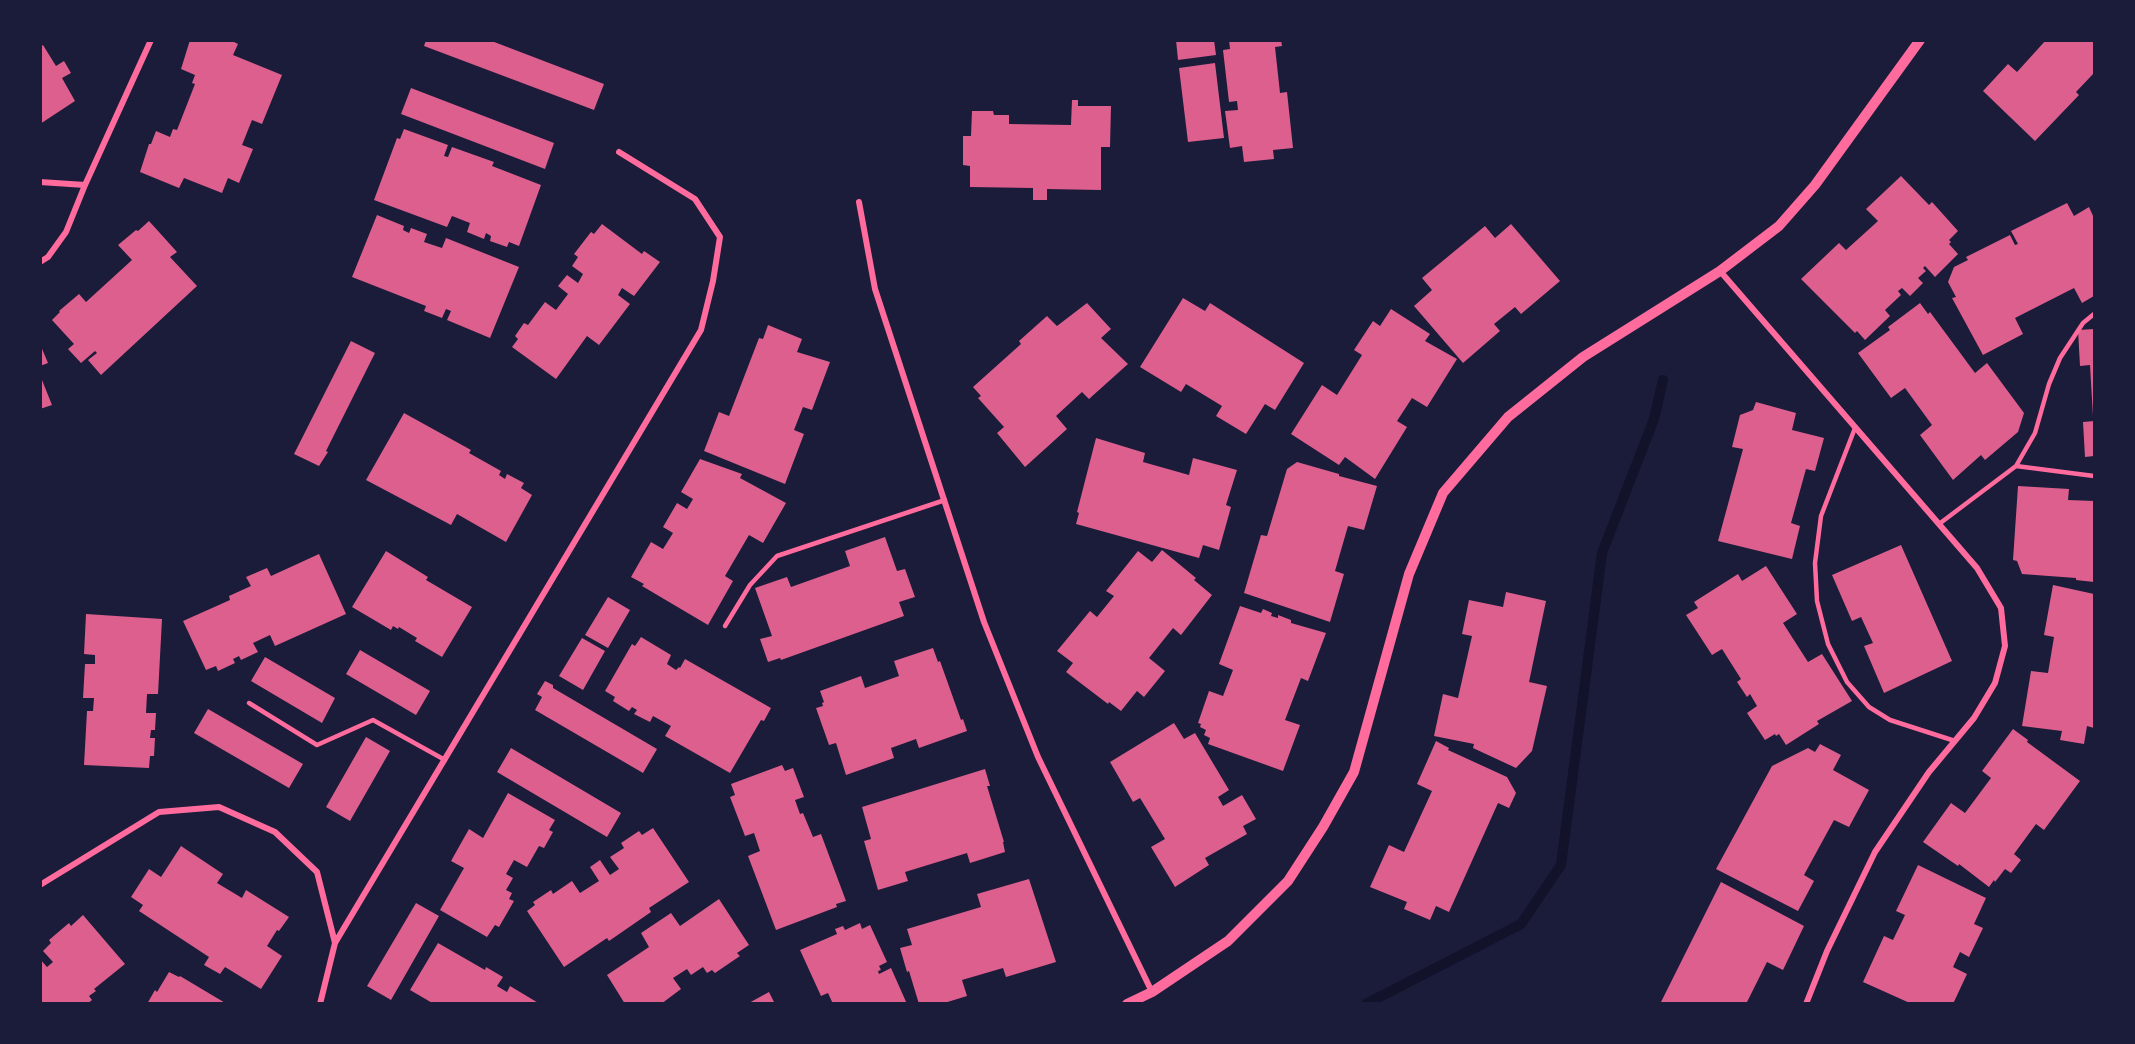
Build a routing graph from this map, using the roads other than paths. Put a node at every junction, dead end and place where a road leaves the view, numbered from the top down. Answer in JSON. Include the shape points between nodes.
{"nodes":[{"id":1,"x":151,"y":40,"type":"edge"},
{"id":2,"x":1920,"y":40,"type":"edge"},
{"id":3,"x":619,"y":152,"type":"dead end"},
{"id":4,"x":40,"y":182,"type":"edge"},
{"id":5,"x":85,"y":185,"type":"junction"},
{"id":6,"x":858,"y":202,"type":"dead end"},
{"id":7,"x":40,"y":262,"type":"edge"},
{"id":8,"x":1720,"y":271,"type":"junction"},
{"id":9,"x":2094,"y":314,"type":"edge"},
{"id":10,"x":1856,"y":427,"type":"junction"},
{"id":11,"x":2016,"y":466,"type":"junction"},
{"id":12,"x":2094,"y":476,"type":"edge"},
{"id":13,"x":945,"y":500,"type":"junction"},
{"id":14,"x":1939,"y":524,"type":"junction"},
{"id":15,"x":725,"y":626,"type":"dead end"},
{"id":16,"x":249,"y":703,"type":"dead end"},
{"id":17,"x":1954,"y":741,"type":"junction"},
{"id":18,"x":445,"y":760,"type":"junction"},
{"id":19,"x":40,"y":885,"type":"edge"},
{"id":20,"x":335,"y":943,"type":"junction"},
{"id":21,"x":1152,"y":992,"type":"junction"},
{"id":22,"x":320,"y":1004,"type":"edge"},
{"id":23,"x":1127,"y":1004,"type":"edge"},
{"id":24,"x":1806,"y":1004,"type":"edge"}],
"edges":[{"from":1,"to":5,"type":"street"},
{"from":2,"to":8,"type":"street","via":[[1815,185],[1779,226]]},
{"from":3,"to":18,"type":"street","via":[[695,199],[720,237],[702,330]]},
{"from":4,"to":5,"type":"street"},
{"from":5,"to":7,"type":"street","via":[[66,232]]},
{"from":6,"to":13,"type":"street","via":[[875,289]]},
{"from":8,"to":10,"type":"street"},
{"from":8,"to":21,"type":"street","via":[[1583,357],[1508,417],[1443,493],[1409,574],[1354,772],[1323,827],[1288,881],[1228,941]]},
{"from":9,"to":11,"type":"lane","via":[[2083,322],[2060,358],[2035,433]]},
{"from":10,"to":14,"type":"street"},
{"from":10,"to":17,"type":"lane","via":[[1821,516],[1815,563],[1817,601],[1828,644],[1847,682],[1869,707],[1890,720]]},
{"from":11,"to":12,"type":"lane"},
{"from":11,"to":14,"type":"lane"},
{"from":13,"to":15,"type":"lane","via":[[777,556],[750,585]]},
{"from":13,"to":21,"type":"street","via":[[984,622],[1038,757]]},
{"from":14,"to":17,"type":"street","via":[[1977,568],[2001,608],[2005,646],[1995,683],[1974,718]]},
{"from":16,"to":18,"type":"lane","via":[[317,745],[373,720]]},
{"from":17,"to":24,"type":"street","via":[[1875,852]]},
{"from":18,"to":20,"type":"street"},
{"from":19,"to":20,"type":"street","via":[[159,812],[219,807],[275,832],[317,872]]},
{"from":20,"to":22,"type":"street"},
{"from":21,"to":23,"type":"street"}]}
